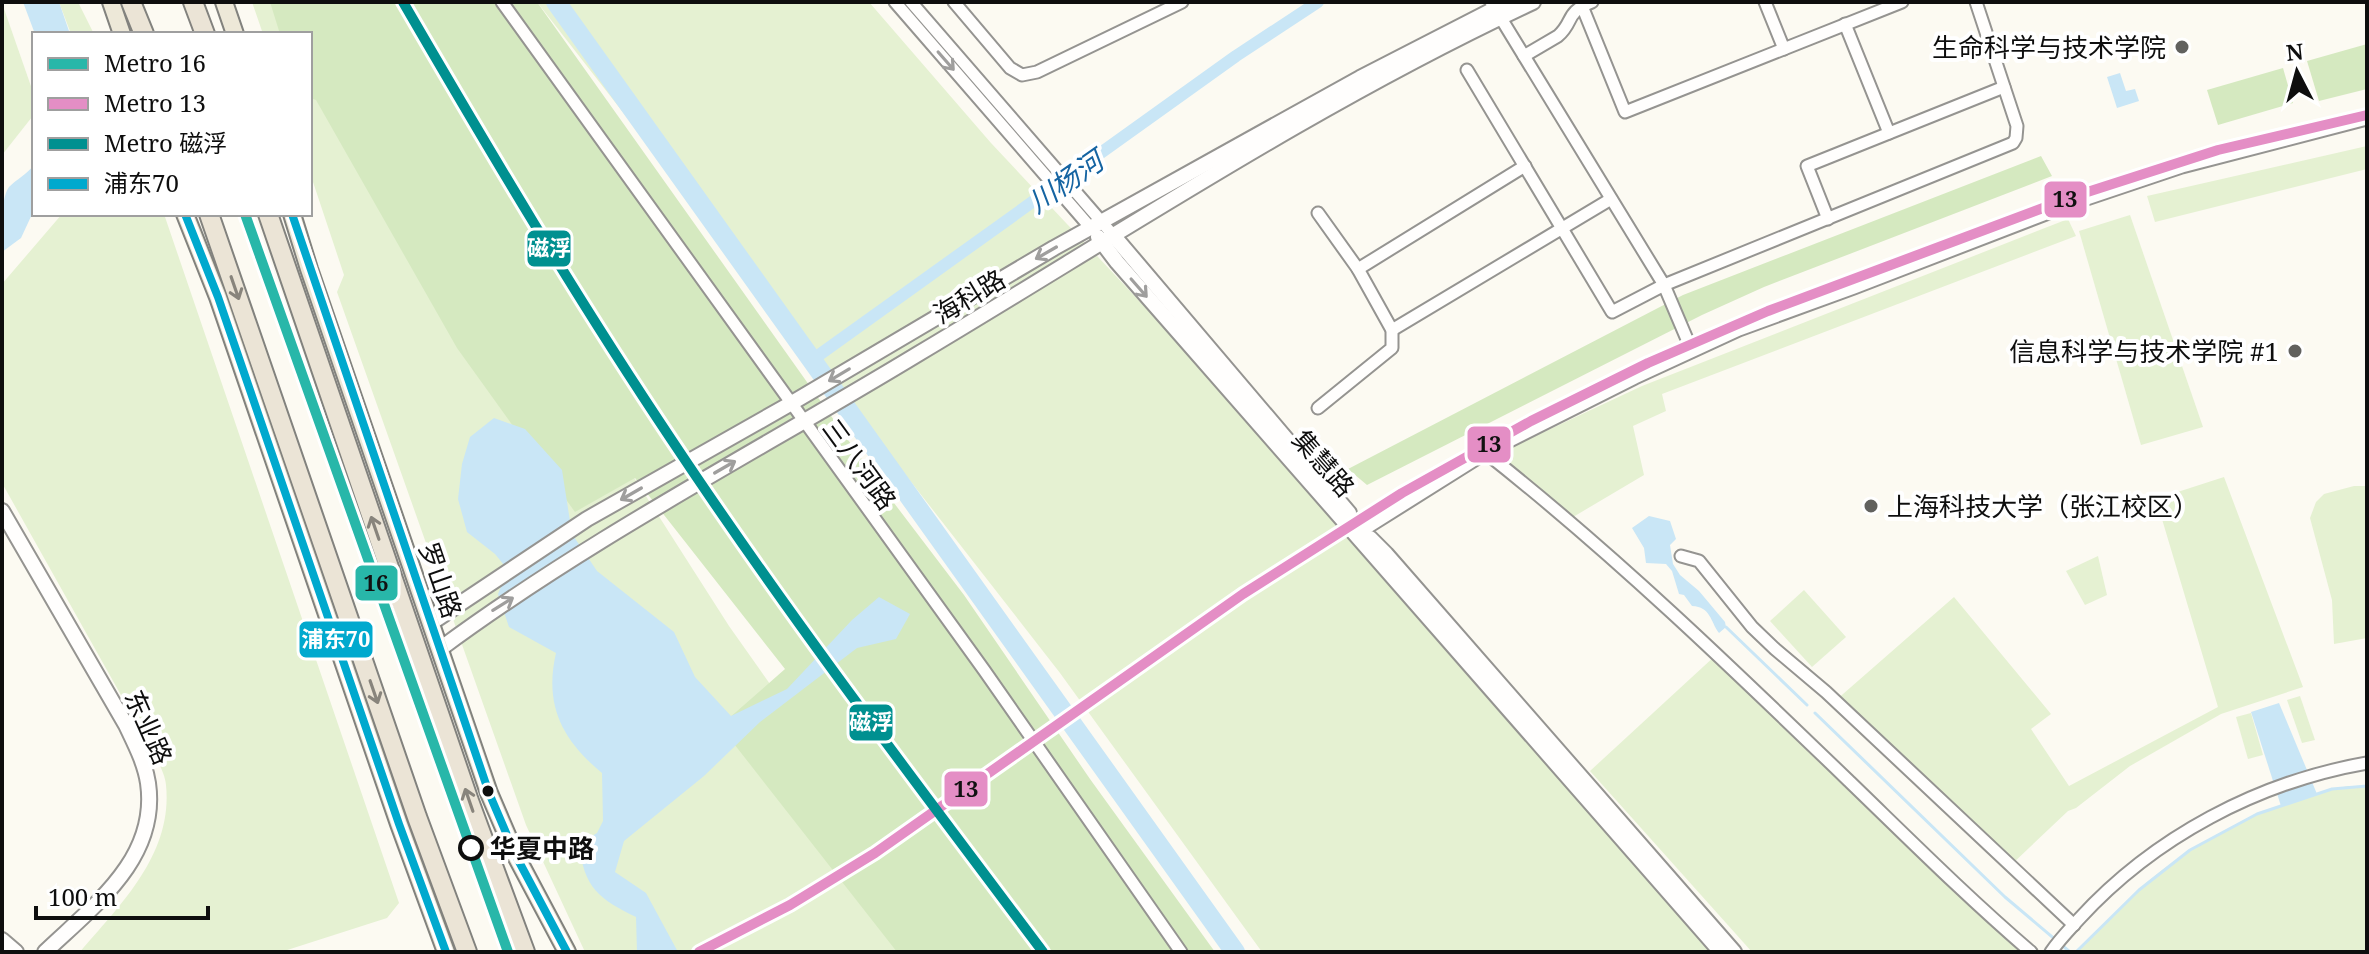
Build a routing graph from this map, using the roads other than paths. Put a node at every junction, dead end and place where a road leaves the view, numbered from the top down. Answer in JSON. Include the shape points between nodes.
{"nodes":[{"id":1,"x":111,"y":2,"type":"edge"},
{"id":2,"x":131,"y":2,"type":"edge"},
{"id":3,"x":139,"y":2,"type":"edge"},
{"id":4,"x":193,"y":2,"type":"edge"},
{"id":5,"x":203,"y":2,"type":"edge"},
{"id":6,"x":224,"y":2,"type":"edge"},
{"id":7,"x":502,"y":2,"type":"edge"},
{"id":8,"x":895,"y":2,"type":"edge"},
{"id":9,"x":911,"y":2,"type":"edge"},
{"id":10,"x":1182,"y":2,"type":"edge"},
{"id":11,"x":1533,"y":2,"type":"edge"},
{"id":12,"x":1765,"y":2,"type":"edge"},
{"id":13,"x":1902,"y":2,"type":"edge"},
{"id":14,"x":1976,"y":2,"type":"edge"},
{"id":15,"x":957,"y":3,"type":"edge"},
{"id":16,"x":1587,"y":4,"type":"edge"},
{"id":17,"x":1498,"y":8,"type":"edge"},
{"id":18,"x":1845,"y":24,"type":"junction"},
{"id":19,"x":121,"y":32,"type":"edge"},
{"id":20,"x":145,"y":32,"type":"edge"},
{"id":21,"x":146,"y":32,"type":"edge"},
{"id":22,"x":204,"y":32,"type":"edge"},
{"id":23,"x":212,"y":32,"type":"edge"},
{"id":24,"x":234,"y":32,"type":"edge"},
{"id":25,"x":1784,"y":49,"type":"junction"},
{"id":26,"x":1524,"y":56,"type":"junction"},
{"id":27,"x":1467,"y":70,"type":"dead end"},
{"id":28,"x":2004,"y":87,"type":"junction"},
{"id":29,"x":2367,"y":119,"type":"edge"},
{"id":30,"x":1889,"y":133,"type":"junction"},
{"id":31,"x":1525,"y":166,"type":"junction"},
{"id":32,"x":1046,"y":169,"type":"junction"},
{"id":33,"x":1611,"y":199,"type":"junction"},
{"id":34,"x":1318,"y":213,"type":"dead end"},
{"id":35,"x":186,"y":216,"type":"edge"},
{"id":36,"x":210,"y":216,"type":"edge"},
{"id":37,"x":270,"y":216,"type":"edge"},
{"id":38,"x":293,"y":216,"type":"edge"},
{"id":39,"x":1828,"y":219,"type":"junction"},
{"id":40,"x":1095,"y":225,"type":"junction"},
{"id":41,"x":1562,"y":229,"type":"junction"},
{"id":42,"x":1108,"y":239,"type":"junction"},
{"id":43,"x":1358,"y":269,"type":"junction"},
{"id":44,"x":1664,"y":285,"type":"junction"},
{"id":45,"x":1392,"y":330,"type":"junction"},
{"id":46,"x":1692,"y":351,"type":"junction"},
{"id":47,"x":793,"y":402,"type":"junction"},
{"id":48,"x":1318,"y":408,"type":"dead end"},
{"id":49,"x":806,"y":420,"type":"junction"},
{"id":50,"x":1486,"y":453,"type":"junction"},
{"id":51,"x":2,"y":511,"type":"edge"},
{"id":52,"x":1362,"y":531,"type":"junction"},
{"id":53,"x":1681,"y":556,"type":"dead end"},
{"id":54,"x":431,"y":623,"type":"junction"},
{"id":55,"x":440,"y":649,"type":"junction"},
{"id":56,"x":2367,"y":763,"type":"edge"},
{"id":57,"x":2074,"y":925,"type":"junction"},
{"id":58,"x":2,"y":940,"type":"edge"},
{"id":59,"x":2052,"y":950,"type":"edge"},
{"id":60,"x":16,"y":952,"type":"edge"},
{"id":61,"x":45,"y":952,"type":"edge"},
{"id":62,"x":446,"y":952,"type":"edge"},
{"id":63,"x":466,"y":952,"type":"edge"},
{"id":64,"x":527,"y":952,"type":"edge"},
{"id":65,"x":567,"y":952,"type":"edge"},
{"id":66,"x":1181,"y":952,"type":"edge"},
{"id":67,"x":1721,"y":952,"type":"edge"},
{"id":68,"x":1734,"y":952,"type":"edge"},
{"id":69,"x":2031,"y":952,"type":"edge"}],
"edges":[{"from":1,"to":19,"type":"main road"},
{"from":2,"to":20,"type":"highway"},
{"from":3,"to":21,"type":"highway"},
{"from":4,"to":22,"type":"highway"},
{"from":5,"to":23,"type":"highway"},
{"from":6,"to":24,"type":"main road"},
{"from":7,"to":47,"type":"street","name":"三八河路"},
{"from":8,"to":32,"type":"street","name":"集慧路","one_way":true},
{"from":9,"to":32,"type":"street","name":"集慧路"},
{"from":10,"to":15,"type":"street","via":[[1022,75],[1010,68]]},
{"from":11,"to":17,"type":"street","name":"海科路"},
{"from":12,"to":25,"type":"street"},
{"from":13,"to":18,"type":"street"},
{"from":14,"to":28,"type":"street"},
{"from":16,"to":25,"type":"street","via":[[1625,112]]},
{"from":16,"to":26,"type":"street","via":[[1572,14],[1563,32]]},
{"from":17,"to":26,"type":"street"},
{"from":17,"to":40,"type":"street","name":"海科路"},
{"from":17,"to":42,"type":"street","name":"海科路"},
{"from":18,"to":25,"type":"street"},
{"from":18,"to":30,"type":"street"},
{"from":26,"to":33,"type":"street"},
{"from":27,"to":31,"type":"street"},
{"from":28,"to":30,"type":"street"},
{"from":28,"to":39,"type":"street","via":[[2017,126],[2013,143]]},
{"from":29,"to":46,"type":"street","via":[[2182,167],[2072,204]]},
{"from":30,"to":39,"type":"street","via":[[1807,166]]},
{"from":31,"to":41,"type":"street"},
{"from":31,"to":43,"type":"street"},
{"from":32,"to":40,"type":"street","name":"集慧路"},
{"from":33,"to":41,"type":"street"},
{"from":33,"to":44,"type":"street"},
{"from":34,"to":43,"type":"street"},
{"from":35,"to":62,"type":"main road"},
{"from":36,"to":63,"type":"highway","one_way":true},
{"from":64,"to":37,"type":"highway","one_way":true,"via":[[502,893]]},
{"from":38,"to":54,"type":"main road","name":"罗山路"},
{"from":39,"to":44,"type":"street"},
{"from":40,"to":42,"type":"street","name":"集慧路"},
{"from":40,"to":47,"type":"street","name":"海科路","one_way":true},
{"from":41,"to":44,"type":"street","via":[[1612,312]]},
{"from":41,"to":45,"type":"street"},
{"from":42,"to":49,"type":"street","name":"海科路"},
{"from":42,"to":52,"type":"street","name":"集慧路"},
{"from":42,"to":67,"type":"street","name":"集慧路","one_way":true,"via":[[1117,262]]},
{"from":43,"to":45,"type":"street"},
{"from":44,"to":46,"type":"street"},
{"from":45,"to":48,"type":"street","via":[[1392,348]]},
{"from":46,"to":50,"type":"street"},
{"from":47,"to":49,"type":"street","name":"三八河路"},
{"from":47,"to":54,"type":"street","name":"海科路","one_way":true,"via":[[587,519]]},
{"from":55,"to":49,"type":"street","name":"海科路","one_way":true,"via":[[486,614]]},
{"from":49,"to":66,"type":"street","name":"三八河路"},
{"from":50,"to":52,"type":"street"},
{"from":50,"to":69,"type":"street","via":[[1716,655]]},
{"from":51,"to":61,"type":"street","name":"东业路","via":[[126,725],[148,785],[142,845],[119,880]]},
{"from":52,"to":68,"type":"street","name":"集慧路"},
{"from":53,"to":57,"type":"street","via":[[1699,561],[1752,627]]},
{"from":54,"to":55,"type":"main road","name":"罗山路"},
{"from":55,"to":65,"type":"main road","name":"罗山路","via":[[503,829]]},
{"from":56,"to":57,"type":"street","via":[[2247,798],[2190,828],[2101,895]]},
{"from":57,"to":59,"type":"street"},
{"from":58,"to":60,"type":"street"}]}
